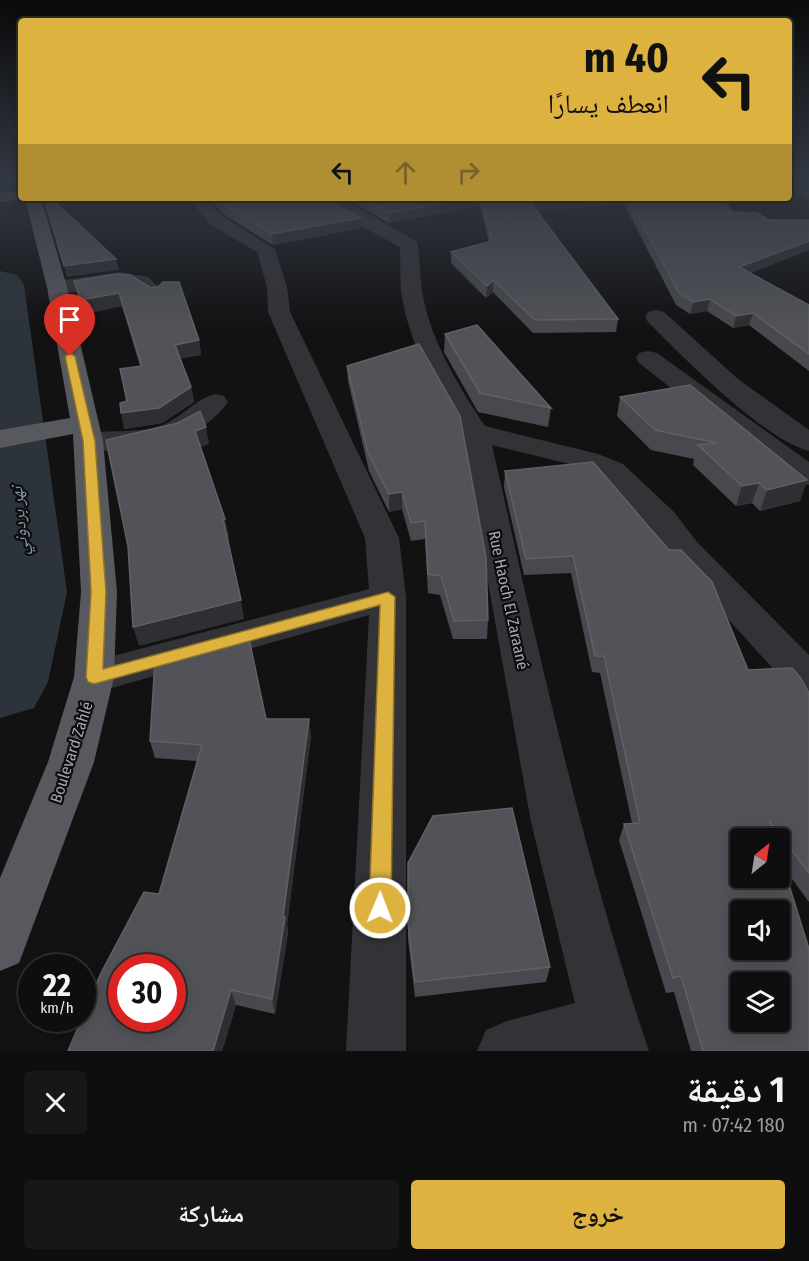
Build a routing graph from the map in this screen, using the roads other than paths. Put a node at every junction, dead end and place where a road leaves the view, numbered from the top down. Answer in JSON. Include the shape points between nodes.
{"nodes":[{"id":1,"x":31,"y":231,"type":"edge"},
{"id":2,"x":235,"y":231,"type":"edge"},
{"id":3,"x":387,"y":231,"type":"edge"},
{"id":4,"x":57,"y":287,"type":"junction"},
{"id":5,"x":154,"y":292,"type":"edge"},
{"id":6,"x":656,"y":317,"type":"dead end"},
{"id":7,"x":648,"y":358,"type":"dead end"},
{"id":8,"x":215,"y":402,"type":"dead end"},
{"id":9,"x":475,"y":432,"type":"junction"},
{"id":10,"x":86,"y":433,"type":"junction"},
{"id":11,"x":0,"y":439,"type":"edge"},
{"id":12,"x":809,"y":442,"type":"edge"},
{"id":13,"x":809,"y":476,"type":"edge"},
{"id":14,"x":388,"y":597,"type":"junction"},
{"id":15,"x":94,"y":677,"type":"junction"},
{"id":16,"x":809,"y":681,"type":"edge"},
{"id":17,"x":0,"y":944,"type":"edge"},
{"id":18,"x":615,"y":1038,"type":"edge"},
{"id":19,"x":376,"y":1051,"type":"edge"},
{"id":20,"x":507,"y":1051,"type":"edge"}],
"edges":[{"from":1,"to":4,"type":"highway","name":"Boulevard Zahlé"},
{"from":2,"to":14,"type":"street","via":[[266,249],[278,287],[279,312],[382,538]]},
{"from":3,"to":9,"type":"street","name":"Rue Haoch El Zaraané","via":[[409,245],[413,301],[420,323],[447,389]]},
{"from":4,"to":5,"type":"street","via":[[124,280],[141,281]]},
{"from":4,"to":10,"type":"highway","name":"Boulevard Zahlé"},
{"from":6,"to":12,"type":"street","via":[[710,370]]},
{"from":7,"to":13,"type":"street"},
{"from":8,"to":10,"type":"street","via":[[205,412],[159,436],[124,442]]},
{"from":9,"to":16,"type":"street","via":[[588,460],[612,470],[662,519],[685,550]]},
{"from":9,"to":18,"type":"street","name":"Rue Haoch El Zaraané","via":[[546,777]]},
{"from":10,"to":11,"type":"highway"},
{"from":10,"to":15,"type":"highway","name":"Boulevard Zahlé","via":[[99,592]]},
{"from":14,"to":15,"type":"street"},
{"from":14,"to":19,"type":"street"},
{"from":15,"to":17,"type":"highway","name":"Boulevard Zahlé","via":[[71,762]]},
{"from":18,"to":20,"type":"street"}]}
